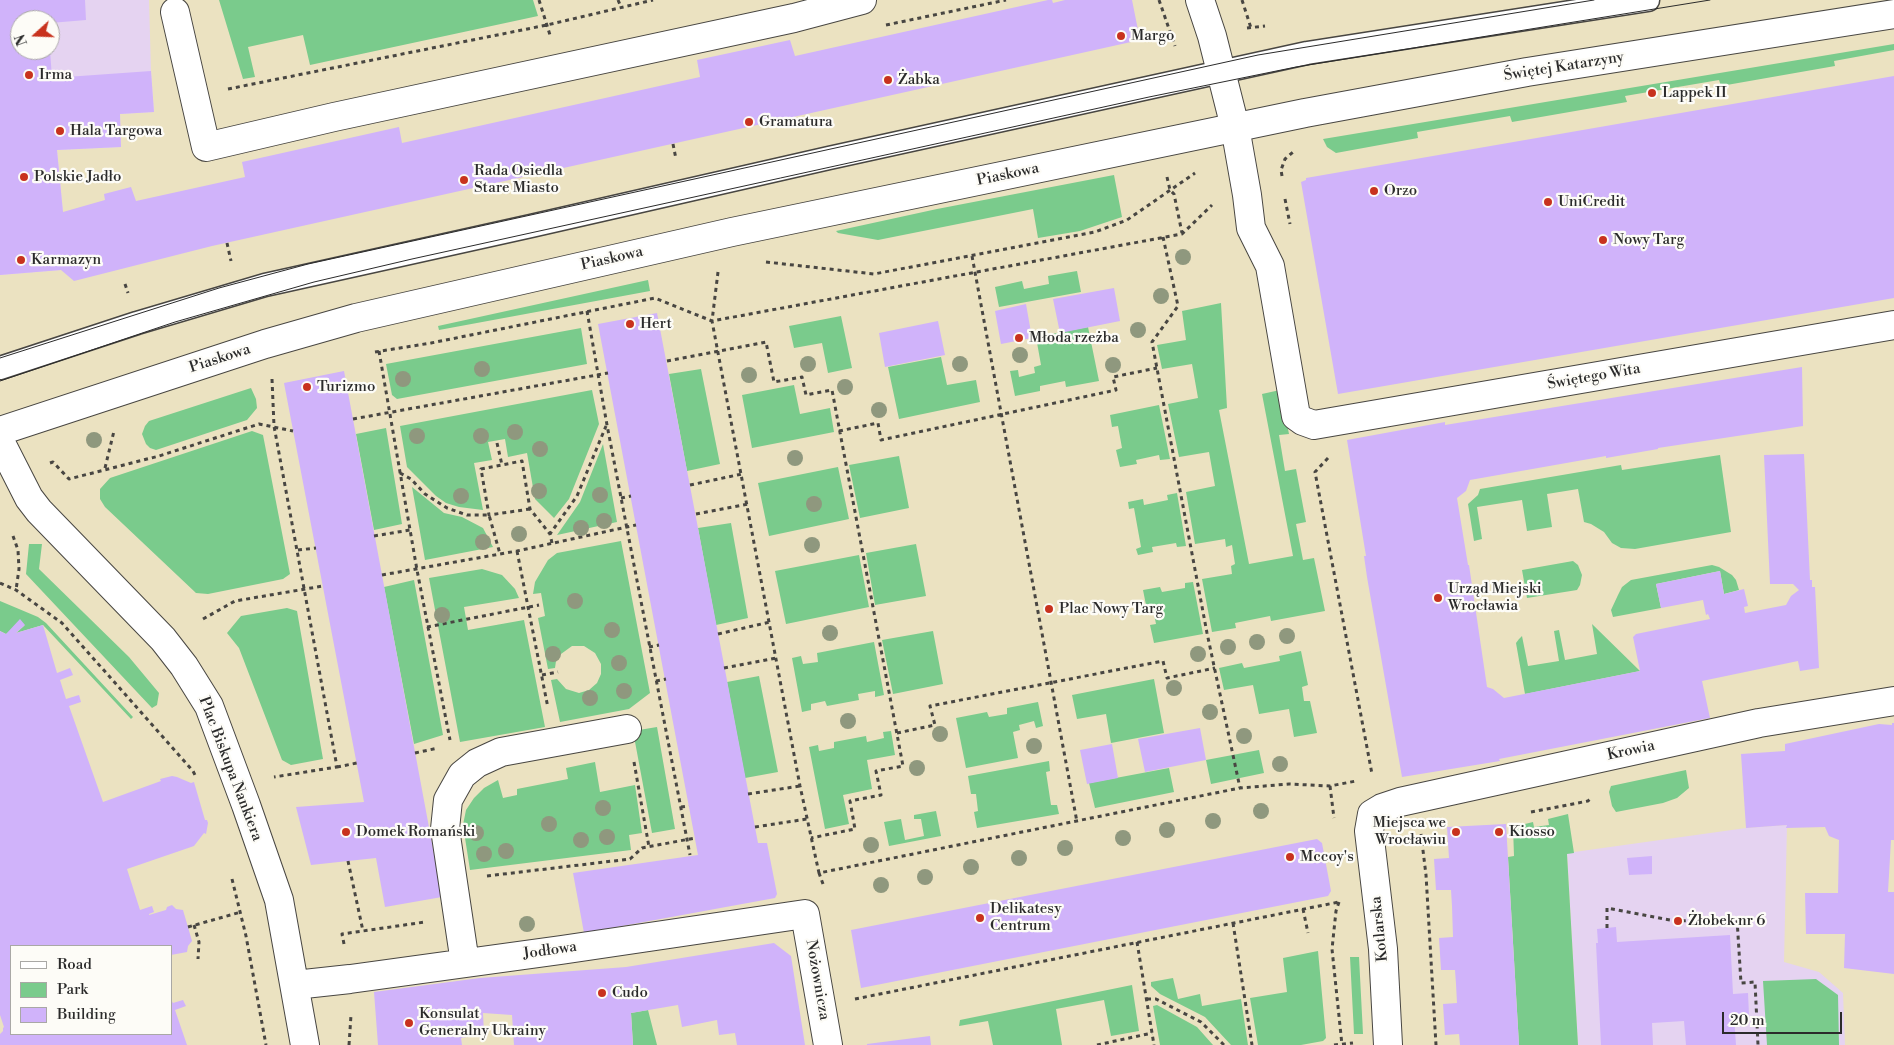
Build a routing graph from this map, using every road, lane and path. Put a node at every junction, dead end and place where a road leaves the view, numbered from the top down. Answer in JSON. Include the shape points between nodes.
{"nodes":[{"id":1,"x":618,"y":0,"type":"edge"},
{"id":2,"x":653,"y":0,"type":"edge"},
{"id":3,"x":862,"y":0,"type":"edge"},
{"id":4,"x":1159,"y":0,"type":"edge"},
{"id":5,"x":1200,"y":0,"type":"edge"},
{"id":6,"x":1242,"y":0,"type":"edge"},
{"id":7,"x":1648,"y":0,"type":"edge"},
{"id":8,"x":621,"y":7,"type":"junction"},
{"id":9,"x":175,"y":12,"type":"dead end"},
{"id":10,"x":1894,"y":14,"type":"edge"},
{"id":11,"x":1251,"y":28,"type":"dead end"},
{"id":12,"x":1175,"y":46,"type":"dead end"},
{"id":13,"x":1221,"y":72,"type":"junction"},
{"id":14,"x":194,"y":96,"type":"junction"},
{"id":15,"x":1235,"y":127,"type":"junction"},
{"id":16,"x":673,"y":144,"type":"dead end"},
{"id":17,"x":1240,"y":153,"type":"junction"},
{"id":18,"x":676,"y":160,"type":"dead end"},
{"id":19,"x":1165,"y":169,"type":"dead end"},
{"id":20,"x":1170,"y":190,"type":"junction"},
{"id":21,"x":1216,"y":200,"type":"dead end"},
{"id":22,"x":1182,"y":234,"type":"junction"},
{"id":23,"x":1163,"y":237,"type":"junction"},
{"id":24,"x":227,"y":243,"type":"dead end"},
{"id":25,"x":972,"y":256,"type":"junction"},
{"id":26,"x":231,"y":261,"type":"dead end"},
{"id":27,"x":718,"y":268,"type":"dead end"},
{"id":28,"x":975,"y":273,"type":"junction"},
{"id":29,"x":874,"y":274,"type":"dead end"},
{"id":30,"x":587,"y":311,"type":"junction"},
{"id":31,"x":712,"y":321,"type":"junction"},
{"id":32,"x":1894,"y":325,"type":"edge"},
{"id":33,"x":379,"y":351,"type":"junction"},
{"id":34,"x":718,"y":351,"type":"junction"},
{"id":35,"x":371,"y":353,"type":"dead end"},
{"id":36,"x":667,"y":361,"type":"dead end"},
{"id":37,"x":0,"y":368,"type":"edge"},
{"id":38,"x":1157,"y":368,"type":"junction"},
{"id":39,"x":608,"y":373,"type":"dead end"},
{"id":40,"x":598,"y":374,"type":"junction"},
{"id":41,"x":272,"y":376,"type":"dead end"},
{"id":42,"x":389,"y":412,"type":"junction"},
{"id":43,"x":1002,"y":414,"type":"junction"},
{"id":44,"x":353,"y":419,"type":"dead end"},
{"id":45,"x":1324,"y":423,"type":"junction"},
{"id":46,"x":607,"y":425,"type":"junction"},
{"id":47,"x":274,"y":426,"type":"junction"},
{"id":48,"x":839,"y":431,"type":"junction"},
{"id":49,"x":0,"y":432,"type":"edge"},
{"id":50,"x":293,"y":432,"type":"dead end"},
{"id":51,"x":0,"y":441,"type":"edge"},
{"id":52,"x":498,"y":443,"type":"dead end"},
{"id":53,"x":502,"y":464,"type":"junction"},
{"id":54,"x":400,"y":473,"type":"junction"},
{"id":55,"x":742,"y":474,"type":"junction"},
{"id":56,"x":69,"y":479,"type":"dead end"},
{"id":57,"x":690,"y":485,"type":"dead end"},
{"id":58,"x":631,"y":496,"type":"dead end"},
{"id":59,"x":621,"y":498,"type":"junction"},
{"id":60,"x":748,"y":504,"type":"junction"},
{"id":61,"x":530,"y":509,"type":"junction"},
{"id":62,"x":696,"y":514,"type":"dead end"},
{"id":63,"x":489,"y":515,"type":"junction"},
{"id":64,"x":636,"y":526,"type":"dead end"},
{"id":65,"x":626,"y":527,"type":"junction"},
{"id":66,"x":11,"y":530,"type":"dead end"},
{"id":67,"x":410,"y":530,"type":"junction"},
{"id":68,"x":550,"y":534,"type":"junction"},
{"id":69,"x":374,"y":536,"type":"dead end"},
{"id":70,"x":552,"y":543,"type":"junction"},
{"id":71,"x":316,"y":548,"type":"dead end"},
{"id":72,"x":298,"y":550,"type":"junction"},
{"id":73,"x":517,"y":551,"type":"junction"},
{"id":74,"x":500,"y":554,"type":"junction"},
{"id":75,"x":416,"y":570,"type":"junction"},
{"id":76,"x":382,"y":575,"type":"dead end"},
{"id":77,"x":0,"y":583,"type":"edge"},
{"id":78,"x":324,"y":586,"type":"dead end"},
{"id":79,"x":305,"y":588,"type":"junction"},
{"id":80,"x":16,"y":590,"type":"junction"},
{"id":81,"x":539,"y":605,"type":"dead end"},
{"id":82,"x":528,"y":607,"type":"junction"},
{"id":83,"x":203,"y":620,"type":"dead end"},
{"id":84,"x":770,"y":622,"type":"junction"},
{"id":85,"x":427,"y":627,"type":"junction"},
{"id":86,"x":718,"y":634,"type":"dead end"},
{"id":87,"x":659,"y":645,"type":"dead end"},
{"id":88,"x":649,"y":647,"type":"junction"},
{"id":89,"x":776,"y":658,"type":"junction"},
{"id":90,"x":724,"y":668,"type":"dead end"},
{"id":91,"x":1215,"y":668,"type":"junction"},
{"id":92,"x":558,"y":672,"type":"dead end"},
{"id":93,"x":542,"y":675,"type":"junction"},
{"id":94,"x":666,"y":680,"type":"dead end"},
{"id":95,"x":656,"y":682,"type":"junction"},
{"id":96,"x":1051,"y":683,"type":"junction"},
{"id":97,"x":1894,"y":700,"type":"edge"},
{"id":98,"x":627,"y":729,"type":"joint"},
{"id":99,"x":897,"y":733,"type":"junction"},
{"id":100,"x":556,"y":743,"type":"junction"},
{"id":101,"x":451,"y":746,"type":"junction"},
{"id":102,"x":415,"y":753,"type":"dead end"},
{"id":103,"x":357,"y":763,"type":"dead end"},
{"id":104,"x":337,"y":767,"type":"junction"},
{"id":105,"x":462,"y":775,"type":"junction"},
{"id":106,"x":274,"y":777,"type":"dead end"},
{"id":107,"x":197,"y":778,"type":"dead end"},
{"id":108,"x":1373,"y":778,"type":"dead end"},
{"id":109,"x":1364,"y":779,"type":"dead end"},
{"id":110,"x":800,"y":786,"type":"junction"},
{"id":111,"x":1240,"y":788,"type":"junction"},
{"id":112,"x":748,"y":794,"type":"dead end"},
{"id":113,"x":1400,"y":802,"type":"junction"},
{"id":114,"x":689,"y":806,"type":"dead end"},
{"id":115,"x":681,"y":807,"type":"junction"},
{"id":116,"x":1372,"y":814,"type":"joint"},
{"id":117,"x":807,"y":819,"type":"junction"},
{"id":118,"x":1077,"y":822,"type":"junction"},
{"id":119,"x":755,"y":827,"type":"dead end"},
{"id":120,"x":695,"y":838,"type":"dead end"},
{"id":121,"x":811,"y":838,"type":"junction"},
{"id":122,"x":687,"y":840,"type":"junction"},
{"id":123,"x":649,"y":847,"type":"junction"},
{"id":124,"x":690,"y":855,"type":"dead end"},
{"id":125,"x":348,"y":861,"type":"dead end"},
{"id":126,"x":229,"y":870,"type":"dead end"},
{"id":127,"x":819,"y":873,"type":"junction"},
{"id":128,"x":451,"y":880,"type":"junction"},
{"id":129,"x":1340,"y":902,"type":"dead end"},
{"id":130,"x":1303,"y":909,"type":"junction"},
{"id":131,"x":1336,"y":910,"type":"dead end"},
{"id":132,"x":241,"y":912,"type":"junction"},
{"id":133,"x":805,"y":914,"type":"junction"},
{"id":134,"x":457,"y":918,"type":"junction"},
{"id":135,"x":1233,"y":923,"type":"junction"},
{"id":136,"x":194,"y":926,"type":"junction"},
{"id":137,"x":188,"y":927,"type":"dead end"},
{"id":138,"x":1607,"y":928,"type":"dead end"},
{"id":139,"x":364,"y":931,"type":"junction"},
{"id":140,"x":1308,"y":933,"type":"dead end"},
{"id":141,"x":1137,"y":942,"type":"junction"},
{"id":142,"x":344,"y":950,"type":"dead end"},
{"id":143,"x":198,"y":959,"type":"dead end"},
{"id":144,"x":465,"y":963,"type":"junction"},
{"id":145,"x":295,"y":985,"type":"junction"},
{"id":146,"x":854,"y":999,"type":"dead end"},
{"id":147,"x":1147,"y":999,"type":"junction"},
{"id":148,"x":351,"y":1009,"type":"dead end"},
{"id":149,"x":1152,"y":1033,"type":"junction"},
{"id":150,"x":1342,"y":1044,"type":"edge"},
{"id":151,"x":266,"y":1045,"type":"edge"},
{"id":152,"x":305,"y":1045,"type":"edge"},
{"id":153,"x":349,"y":1045,"type":"edge"},
{"id":154,"x":828,"y":1045,"type":"edge"},
{"id":155,"x":1097,"y":1045,"type":"edge"},
{"id":156,"x":1154,"y":1045,"type":"edge"},
{"id":157,"x":1224,"y":1045,"type":"edge"},
{"id":158,"x":1252,"y":1045,"type":"edge"},
{"id":159,"x":1334,"y":1045,"type":"edge"},
{"id":160,"x":1388,"y":1045,"type":"edge"},
{"id":161,"x":1436,"y":1045,"type":"edge"},
{"id":162,"x":1758,"y":1045,"type":"edge"}],
"edges":[{"from":1,"to":8,"type":"path"},
{"from":2,"to":8,"type":"path"},
{"from":3,"to":14,"type":"street","via":[[206,147]]},
{"from":4,"to":12,"type":"path"},
{"from":5,"to":13,"type":"street"},
{"from":6,"to":11,"type":"path"},
{"from":7,"to":13,"type":"lane","via":[[1307,53]]},
{"from":8,"to":14,"type":"path","via":[[547,25]]},
{"from":9,"to":14,"type":"street"},
{"from":10,"to":15,"type":"street","name":"Świętej Katarzyny","via":[[1527,72]]},
{"from":13,"to":15,"type":"street"},
{"from":13,"to":37,"type":"lane","via":[[265,285]]},
{"from":15,"to":17,"type":"street"},
{"from":15,"to":49,"type":"street","name":"Piaskowa","via":[[732,232],[356,318],[266,344]]},
{"from":16,"to":18,"type":"path"},
{"from":17,"to":20,"type":"path","via":[[1207,165]]},
{"from":17,"to":45,"type":"street","name":"Świętego Wita","via":[[1251,228],[1270,266],[1296,416],[1314,425]]},
{"from":19,"to":20,"type":"path"},
{"from":20,"to":22,"type":"path","via":[[1174,194]]},
{"from":20,"to":25,"type":"path","via":[[1127,220],[1095,232]]},
{"from":21,"to":22,"type":"path"},
{"from":22,"to":23,"type":"path"},
{"from":23,"to":28,"type":"path"},
{"from":23,"to":38,"type":"path","via":[[1178,306],[1152,342]]},
{"from":24,"to":26,"type":"path"},
{"from":25,"to":28,"type":"path"},
{"from":25,"to":29,"type":"path"},
{"from":27,"to":31,"type":"path"},
{"from":28,"to":31,"type":"path"},
{"from":28,"to":43,"type":"path"},
{"from":30,"to":31,"type":"path","via":[[654,298]]},
{"from":30,"to":33,"type":"path"},
{"from":30,"to":40,"type":"path"},
{"from":31,"to":34,"type":"path"},
{"from":32,"to":45,"type":"street","name":"Świętego Wita"},
{"from":33,"to":35,"type":"path"},
{"from":33,"to":42,"type":"path"},
{"from":34,"to":36,"type":"path"},
{"from":34,"to":48,"type":"path","via":[[766,342],[774,382],[802,377],[806,395],[832,390]]},
{"from":34,"to":55,"type":"path"},
{"from":38,"to":43,"type":"path","via":[[1113,377],[1116,390]]},
{"from":38,"to":91,"type":"path"},
{"from":39,"to":40,"type":"path"},
{"from":40,"to":42,"type":"path"},
{"from":40,"to":46,"type":"path"},
{"from":41,"to":47,"type":"path"},
{"from":42,"to":44,"type":"path"},
{"from":42,"to":54,"type":"path"},
{"from":43,"to":48,"type":"path","via":[[881,440],[878,423]]},
{"from":43,"to":96,"type":"path"},
{"from":45,"to":108,"type":"path","via":[[1330,456],[1315,472]]},
{"from":46,"to":59,"type":"path"},
{"from":46,"to":68,"type":"path","via":[[577,496]]},
{"from":47,"to":50,"type":"path"},
{"from":47,"to":56,"type":"path","via":[[258,424],[159,456]]},
{"from":47,"to":72,"type":"path"},
{"from":48,"to":99,"type":"path"},
{"from":51,"to":145,"type":"street","name":"Plac Biskupa Nankiera","via":[[39,511],[163,639],[208,706],[279,900]]},
{"from":52,"to":53,"type":"path"},
{"from":53,"to":61,"type":"path","via":[[522,461]]},
{"from":53,"to":63,"type":"path","via":[[481,469]]},
{"from":54,"to":63,"type":"path","via":[[411,478],[425,494],[447,508],[467,515]]},
{"from":54,"to":67,"type":"path"},
{"from":55,"to":57,"type":"path"},
{"from":55,"to":60,"type":"path"},
{"from":58,"to":59,"type":"path"},
{"from":59,"to":65,"type":"path"},
{"from":60,"to":62,"type":"path"},
{"from":60,"to":84,"type":"path"},
{"from":61,"to":63,"type":"path"},
{"from":61,"to":68,"type":"path"},
{"from":63,"to":74,"type":"path"},
{"from":64,"to":65,"type":"path"},
{"from":65,"to":70,"type":"path"},
{"from":65,"to":88,"type":"path"},
{"from":66,"to":80,"type":"path","via":[[18,550]]},
{"from":67,"to":69,"type":"path"},
{"from":67,"to":75,"type":"path"},
{"from":68,"to":70,"type":"path"},
{"from":70,"to":73,"type":"path"},
{"from":71,"to":72,"type":"path"},
{"from":72,"to":79,"type":"path"},
{"from":73,"to":74,"type":"path"},
{"from":73,"to":82,"type":"path"},
{"from":74,"to":75,"type":"path"},
{"from":75,"to":76,"type":"path"},
{"from":75,"to":85,"type":"path"},
{"from":77,"to":80,"type":"path"},
{"from":78,"to":79,"type":"path"},
{"from":79,"to":83,"type":"path","via":[[235,600]]},
{"from":79,"to":104,"type":"path"},
{"from":80,"to":107,"type":"path","via":[[62,622]]},
{"from":81,"to":82,"type":"path"},
{"from":82,"to":85,"type":"path"},
{"from":82,"to":93,"type":"path"},
{"from":84,"to":86,"type":"path"},
{"from":84,"to":89,"type":"path"},
{"from":85,"to":101,"type":"path"},
{"from":87,"to":88,"type":"path"},
{"from":88,"to":95,"type":"path"},
{"from":89,"to":90,"type":"path"},
{"from":89,"to":110,"type":"path"},
{"from":91,"to":96,"type":"path","via":[[1167,678],[1163,661]]},
{"from":91,"to":111,"type":"path"},
{"from":92,"to":93,"type":"path"},
{"from":93,"to":100,"type":"path"},
{"from":94,"to":95,"type":"path"},
{"from":95,"to":115,"type":"path"},
{"from":96,"to":99,"type":"path","via":[[930,706],[934,725]]},
{"from":96,"to":118,"type":"path"},
{"from":97,"to":113,"type":"street","name":"Krowia","via":[[1759,723]]},
{"from":98,"to":100,"type":"street"},
{"from":98,"to":123,"type":"path"},
{"from":99,"to":121,"type":"path","via":[[903,766],[876,771],[881,795],[850,801],[855,829]]},
{"from":100,"to":105,"type":"street","via":[[500,752]]},
{"from":101,"to":102,"type":"path"},
{"from":101,"to":105,"type":"path","via":[[452,758]]},
{"from":103,"to":104,"type":"path"},
{"from":104,"to":106,"type":"path"},
{"from":105,"to":128,"type":"street","via":[[448,800],[445,829]]},
{"from":109,"to":111,"type":"path","via":[[1330,786],[1289,784]]},
{"from":110,"to":112,"type":"path"},
{"from":110,"to":117,"type":"path"},
{"from":111,"to":118,"type":"path"},
{"from":113,"to":116,"type":"street","name":"Krowia"},
{"from":113,"to":161,"type":"path","via":[[1420,831],[1424,851]]},
{"from":114,"to":115,"type":"path"},
{"from":115,"to":122,"type":"path"},
{"from":116,"to":160,"type":"street","name":"Kotlarska","via":[[1369,831],[1384,949]]},
{"from":117,"to":119,"type":"path"},
{"from":117,"to":121,"type":"path"},
{"from":118,"to":127,"type":"path"},
{"from":120,"to":122,"type":"path"},
{"from":121,"to":127,"type":"path"},
{"from":122,"to":123,"type":"path"},
{"from":122,"to":124,"type":"path"},
{"from":123,"to":128,"type":"path","via":[[642,848],[630,858]]},
{"from":125,"to":139,"type":"path"},
{"from":126,"to":132,"type":"path"},
{"from":127,"to":133,"type":"path","via":[[826,890]]},
{"from":128,"to":134,"type":"street"},
{"from":129,"to":130,"type":"path"},
{"from":130,"to":135,"type":"path"},
{"from":130,"to":140,"type":"path"},
{"from":131,"to":150,"type":"path","via":[[1332,949]]},
{"from":132,"to":136,"type":"path"},
{"from":132,"to":151,"type":"path"},
{"from":133,"to":144,"type":"street","name":"Jodłowa"},
{"from":133,"to":154,"type":"street","name":"Nożownicza"},
{"from":134,"to":139,"type":"path"},
{"from":134,"to":144,"type":"street"},
{"from":135,"to":141,"type":"path"},
{"from":135,"to":158,"type":"path"},
{"from":136,"to":137,"type":"path"},
{"from":136,"to":143,"type":"path","via":[[199,942]]},
{"from":138,"to":162,"type":"path","via":[[1607,908],[1675,922],[1737,919],[1742,983],[1755,982]]},
{"from":139,"to":142,"type":"path","via":[[342,934]]},
{"from":141,"to":146,"type":"path"},
{"from":141,"to":147,"type":"path"},
{"from":144,"to":145,"type":"street","name":"Jodłowa"},
{"from":145,"to":152,"type":"street","name":"Plac Biskupa Nankiera"},
{"from":147,"to":149,"type":"path"},
{"from":147,"to":157,"type":"path","via":[[1156,999],[1201,1022]]},
{"from":148,"to":153,"type":"path"},
{"from":149,"to":155,"type":"path"},
{"from":149,"to":156,"type":"path"},
{"from":150,"to":159,"type":"path"}]}
